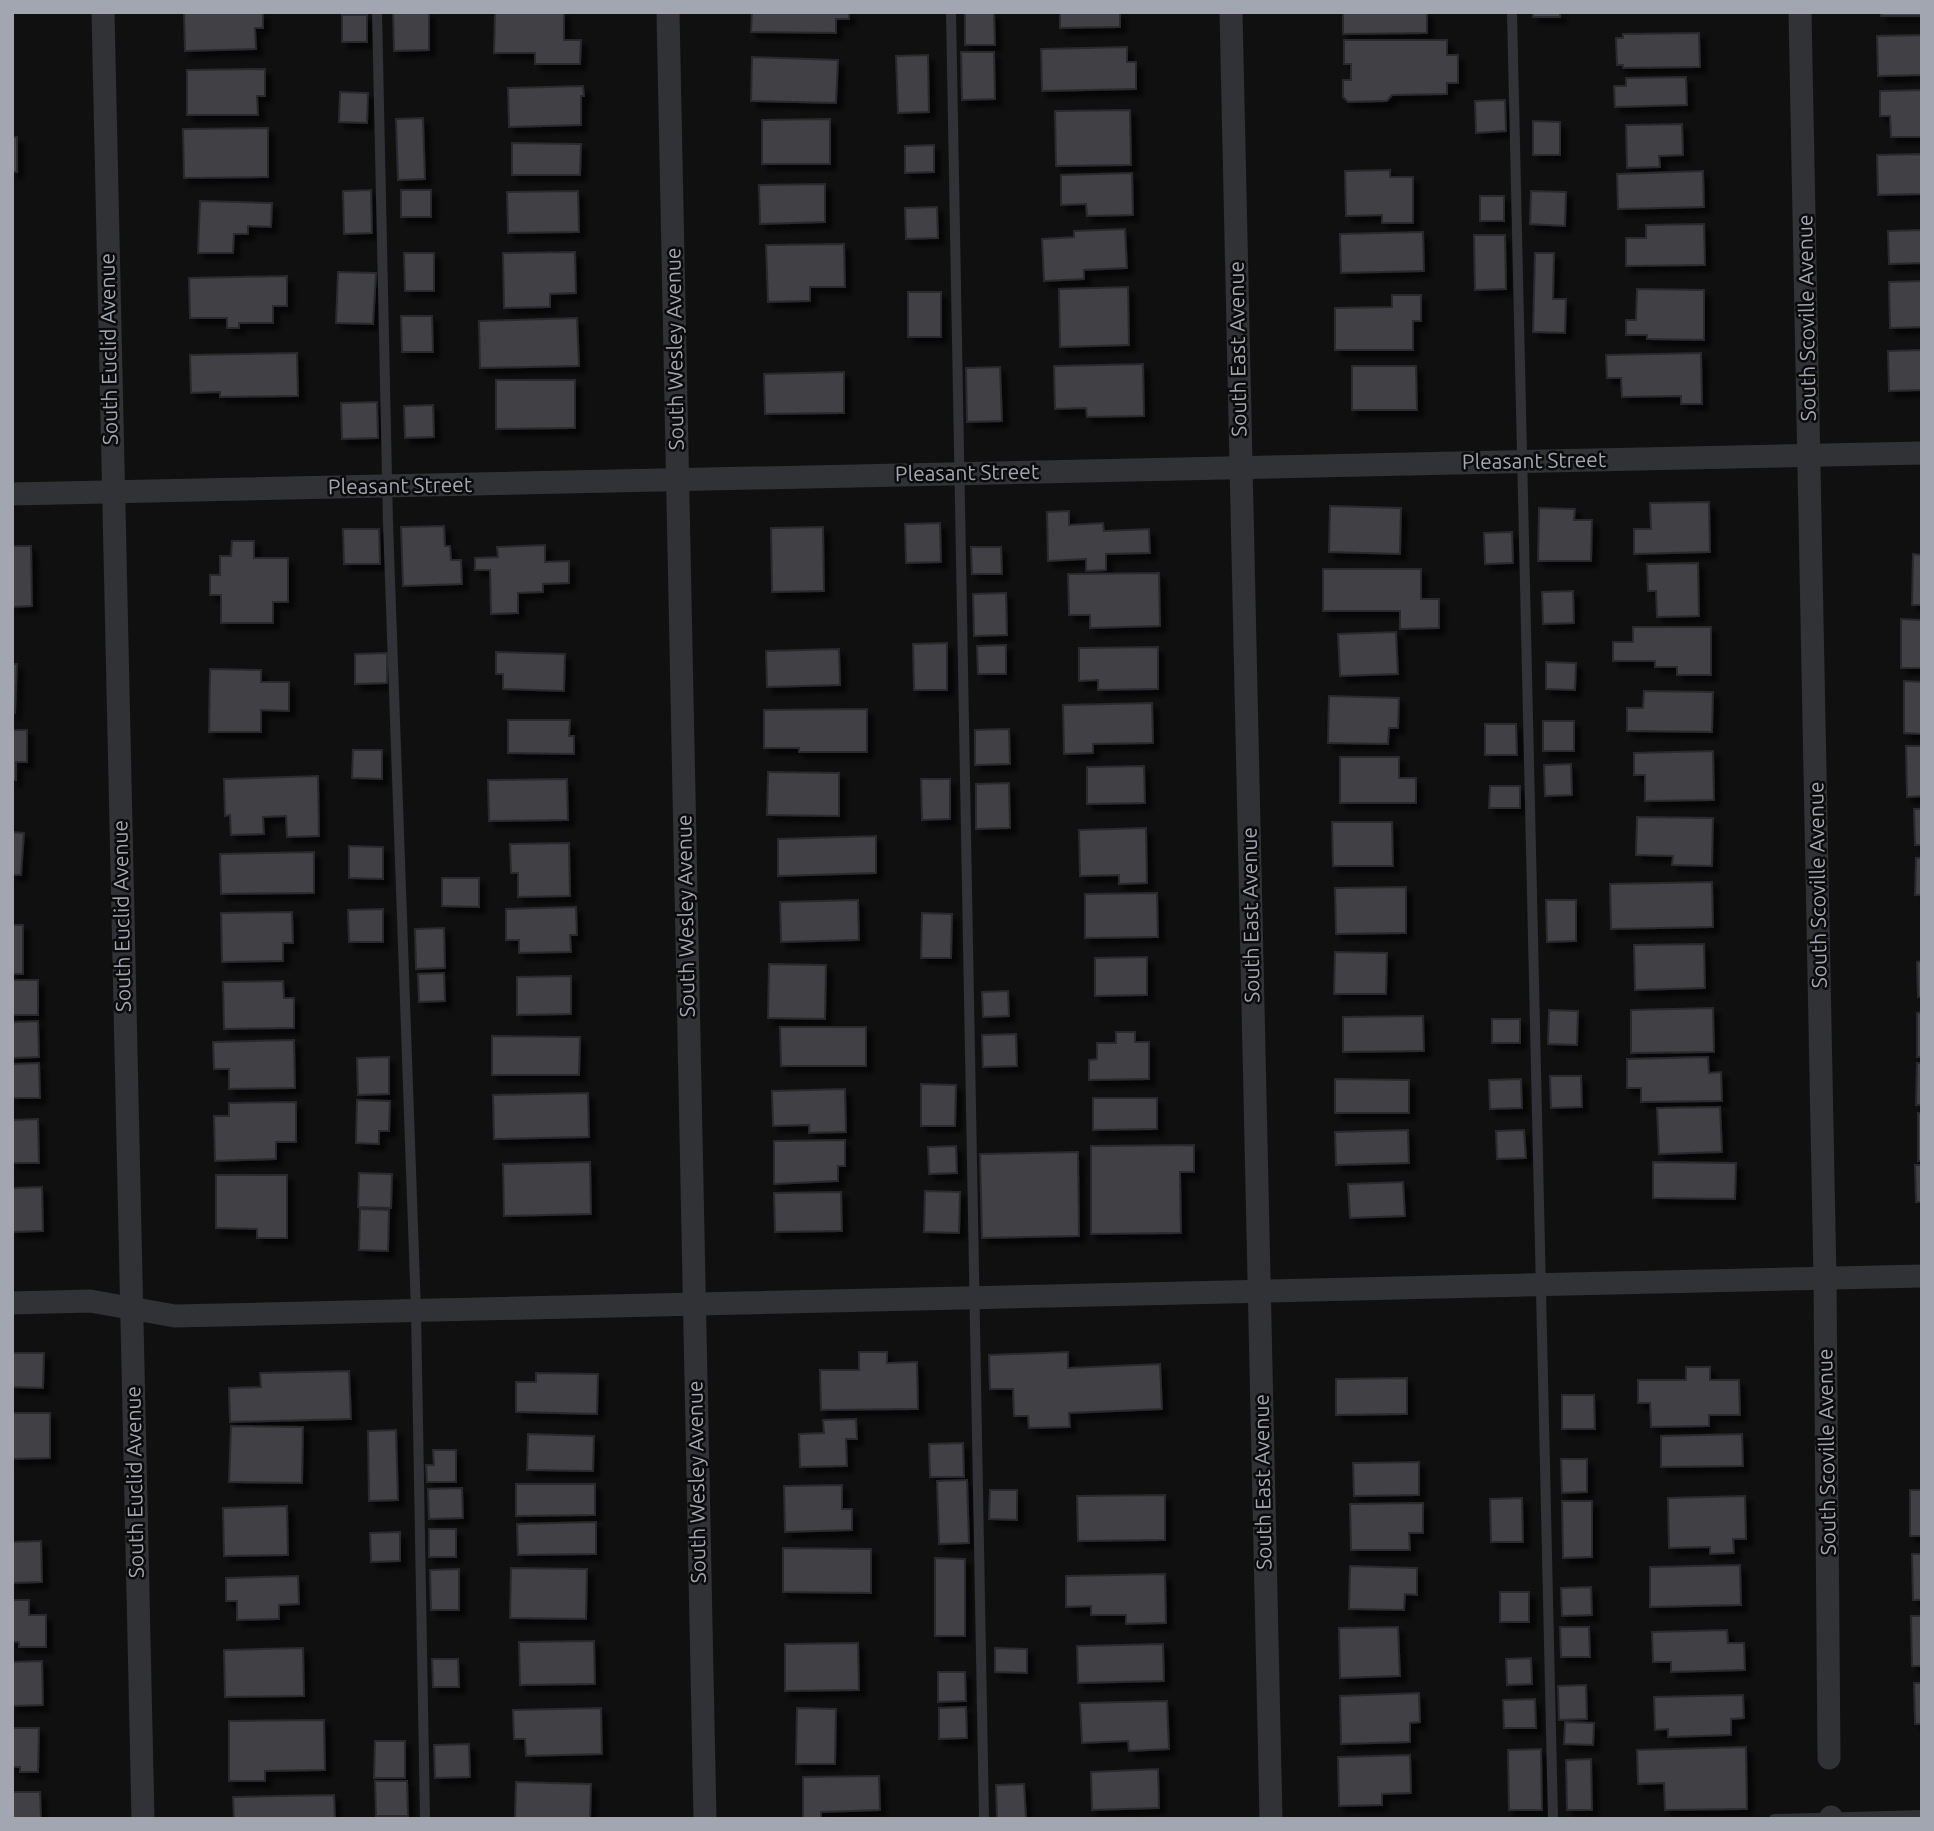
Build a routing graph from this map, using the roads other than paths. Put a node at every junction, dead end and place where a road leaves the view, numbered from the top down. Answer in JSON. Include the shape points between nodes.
{"nodes":[{"id":1,"x":103,"y":12,"type":"edge"},
{"id":2,"x":377,"y":12,"type":"edge"},
{"id":3,"x":668,"y":12,"type":"edge"},
{"id":4,"x":951,"y":12,"type":"edge"},
{"id":5,"x":1231,"y":12,"type":"edge"},
{"id":6,"x":1512,"y":12,"type":"edge"},
{"id":7,"x":1800,"y":12,"type":"edge"},
{"id":8,"x":1922,"y":453,"type":"edge"},
{"id":9,"x":1810,"y":455,"type":"junction"},
{"id":10,"x":1522,"y":461,"type":"junction"},
{"id":11,"x":1241,"y":467,"type":"junction"},
{"id":12,"x":958,"y":473,"type":"junction"},
{"id":13,"x":678,"y":480,"type":"junction"},
{"id":14,"x":387,"y":486,"type":"junction"},
{"id":15,"x":112,"y":492,"type":"junction"},
{"id":16,"x":12,"y":494,"type":"edge"},
{"id":17,"x":1922,"y":1276,"type":"edge"},
{"id":18,"x":1825,"y":1278,"type":"junction"},
{"id":19,"x":1541,"y":1284,"type":"junction"},
{"id":20,"x":1259,"y":1291,"type":"junction"},
{"id":21,"x":974,"y":1298,"type":"junction"},
{"id":22,"x":12,"y":1303,"type":"edge"},
{"id":23,"x":693,"y":1305,"type":"junction"},
{"id":24,"x":131,"y":1310,"type":"junction"},
{"id":25,"x":416,"y":1311,"type":"junction"},
{"id":26,"x":1829,"y":1758,"type":"dead end"},
{"id":27,"x":1922,"y":1815,"type":"edge"},
{"id":28,"x":1831,"y":1818,"type":"edge"},
{"id":29,"x":143,"y":1819,"type":"edge"},
{"id":30,"x":425,"y":1819,"type":"edge"},
{"id":31,"x":705,"y":1819,"type":"edge"},
{"id":32,"x":984,"y":1819,"type":"edge"},
{"id":33,"x":1270,"y":1819,"type":"edge"},
{"id":34,"x":1553,"y":1819,"type":"edge"},
{"id":35,"x":1774,"y":1819,"type":"edge"}],
"edges":[{"from":1,"to":15,"type":"street","name":"South Euclid Avenue"},
{"from":2,"to":14,"type":"lane"},
{"from":3,"to":13,"type":"street","name":"South Wesley Avenue"},
{"from":4,"to":12,"type":"lane"},
{"from":5,"to":11,"type":"street","name":"South East Avenue"},
{"from":6,"to":10,"type":"lane"},
{"from":7,"to":9,"type":"street","name":"South Scoville Avenue"},
{"from":8,"to":9,"type":"street","name":"Pleasant Street"},
{"from":9,"to":10,"type":"street","name":"Pleasant Street"},
{"from":9,"to":18,"type":"street","name":"South Scoville Avenue"},
{"from":10,"to":11,"type":"street","name":"Pleasant Street"},
{"from":10,"to":19,"type":"lane"},
{"from":11,"to":12,"type":"street","name":"Pleasant Street"},
{"from":11,"to":20,"type":"street","name":"South East Avenue"},
{"from":12,"to":13,"type":"street","name":"Pleasant Street"},
{"from":12,"to":21,"type":"lane"},
{"from":13,"to":14,"type":"street","name":"Pleasant Street"},
{"from":13,"to":23,"type":"street","name":"South Wesley Avenue"},
{"from":14,"to":15,"type":"street","name":"Pleasant Street"},
{"from":14,"to":25,"type":"lane"},
{"from":15,"to":16,"type":"street","name":"Pleasant Street"},
{"from":15,"to":24,"type":"street","name":"South Euclid Avenue"},
{"from":17,"to":18,"type":"street"},
{"from":18,"to":19,"type":"street"},
{"from":18,"to":26,"type":"street","name":"South Scoville Avenue"},
{"from":19,"to":20,"type":"street"},
{"from":19,"to":34,"type":"lane"},
{"from":20,"to":21,"type":"street"},
{"from":20,"to":33,"type":"street","name":"South East Avenue"},
{"from":21,"to":23,"type":"street"},
{"from":21,"to":32,"type":"lane"},
{"from":22,"to":24,"type":"street","via":[[90,1301]]},
{"from":23,"to":25,"type":"street"},
{"from":23,"to":31,"type":"street","name":"South Wesley Avenue"},
{"from":24,"to":25,"type":"street","via":[[175,1316]]},
{"from":24,"to":29,"type":"street","name":"South Euclid Avenue"},
{"from":25,"to":30,"type":"lane"},
{"from":27,"to":28,"type":"lane"},
{"from":28,"to":35,"type":"lane"}]}
